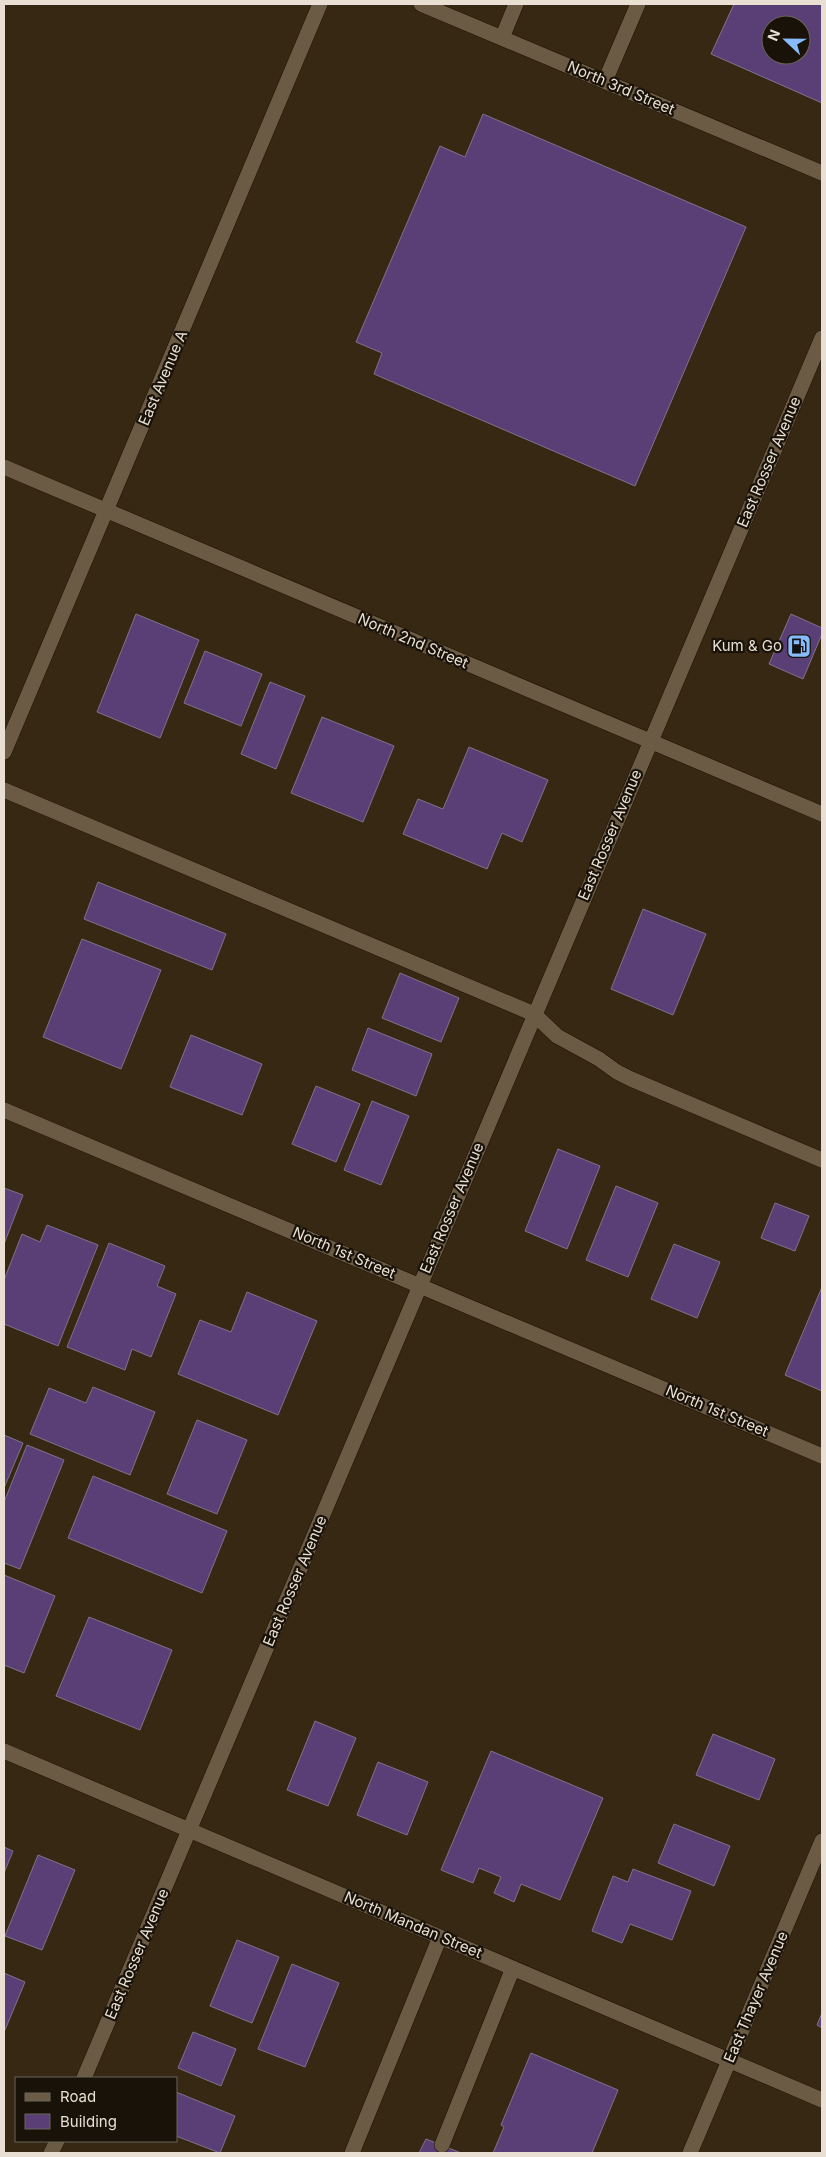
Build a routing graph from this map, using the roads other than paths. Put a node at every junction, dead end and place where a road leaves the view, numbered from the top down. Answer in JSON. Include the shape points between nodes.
{"nodes":[{"id":1,"x":320,"y":4,"type":"edge"},
{"id":2,"x":423,"y":4,"type":"edge"},
{"id":3,"x":516,"y":4,"type":"edge"},
{"id":4,"x":638,"y":4,"type":"edge"},
{"id":5,"x":502,"y":38,"type":"junction"},
{"id":6,"x":605,"y":81,"type":"junction"},
{"id":7,"x":822,"y":173,"type":"edge"},
{"id":8,"x":822,"y":338,"type":"edge"},
{"id":9,"x":4,"y":467,"type":"edge"},
{"id":10,"x":107,"y":510,"type":"junction"},
{"id":11,"x":650,"y":741,"type":"junction"},
{"id":12,"x":4,"y":752,"type":"edge"},
{"id":13,"x":4,"y":790,"type":"edge"},
{"id":14,"x":822,"y":814,"type":"edge"},
{"id":15,"x":534,"y":1014,"type":"junction"},
{"id":16,"x":4,"y":1110,"type":"edge"},
{"id":17,"x":822,"y":1160,"type":"edge"},
{"id":18,"x":420,"y":1285,"type":"junction"},
{"id":19,"x":822,"y":1456,"type":"edge"},
{"id":20,"x":4,"y":1750,"type":"edge"},
{"id":21,"x":190,"y":1830,"type":"junction"},
{"id":22,"x":822,"y":1841,"type":"edge"},
{"id":23,"x":440,"y":1937,"type":"junction"},
{"id":24,"x":513,"y":1968,"type":"junction"},
{"id":25,"x":728,"y":2061,"type":"junction"},
{"id":26,"x":84,"y":2077,"type":"edge"},
{"id":27,"x":822,"y":2100,"type":"edge"},
{"id":28,"x":442,"y":2145,"type":"dead end"},
{"id":29,"x":352,"y":2153,"type":"edge"},
{"id":30,"x":690,"y":2153,"type":"edge"}],
"edges":[{"from":1,"to":10,"type":"street","name":"East Avenue A"},
{"from":2,"to":5,"type":"street","name":"North 3rd Street"},
{"from":3,"to":5,"type":"street"},
{"from":4,"to":6,"type":"street"},
{"from":5,"to":6,"type":"street","name":"North 3rd Street"},
{"from":6,"to":7,"type":"street","name":"North 3rd Street"},
{"from":8,"to":11,"type":"street","name":"East Rosser Avenue"},
{"from":9,"to":10,"type":"street","name":"North 2nd Street"},
{"from":10,"to":11,"type":"street","name":"North 2nd Street"},
{"from":10,"to":12,"type":"street","name":"East Avenue A"},
{"from":11,"to":14,"type":"street","name":"North 2nd Street"},
{"from":11,"to":15,"type":"street","name":"East Rosser Avenue"},
{"from":13,"to":15,"type":"street"},
{"from":15,"to":17,"type":"street","via":[[557,1036],[617,1072]]},
{"from":15,"to":18,"type":"street","name":"East Rosser Avenue"},
{"from":16,"to":18,"type":"street","name":"North 1st Street"},
{"from":18,"to":19,"type":"street","name":"North 1st Street"},
{"from":18,"to":21,"type":"street","name":"East Rosser Avenue"},
{"from":20,"to":21,"type":"street","name":"North Mandan Street"},
{"from":21,"to":23,"type":"street","name":"North Mandan Street"},
{"from":21,"to":26,"type":"street","name":"East Rosser Avenue"},
{"from":22,"to":25,"type":"street","name":"East Thayer Avenue"},
{"from":23,"to":24,"type":"street","name":"North Mandan Street"},
{"from":23,"to":29,"type":"street"},
{"from":24,"to":25,"type":"street","name":"North Mandan Street"},
{"from":24,"to":28,"type":"street"},
{"from":25,"to":27,"type":"street","name":"North Mandan Street"},
{"from":25,"to":30,"type":"street","name":"East Thayer Avenue"}]}
